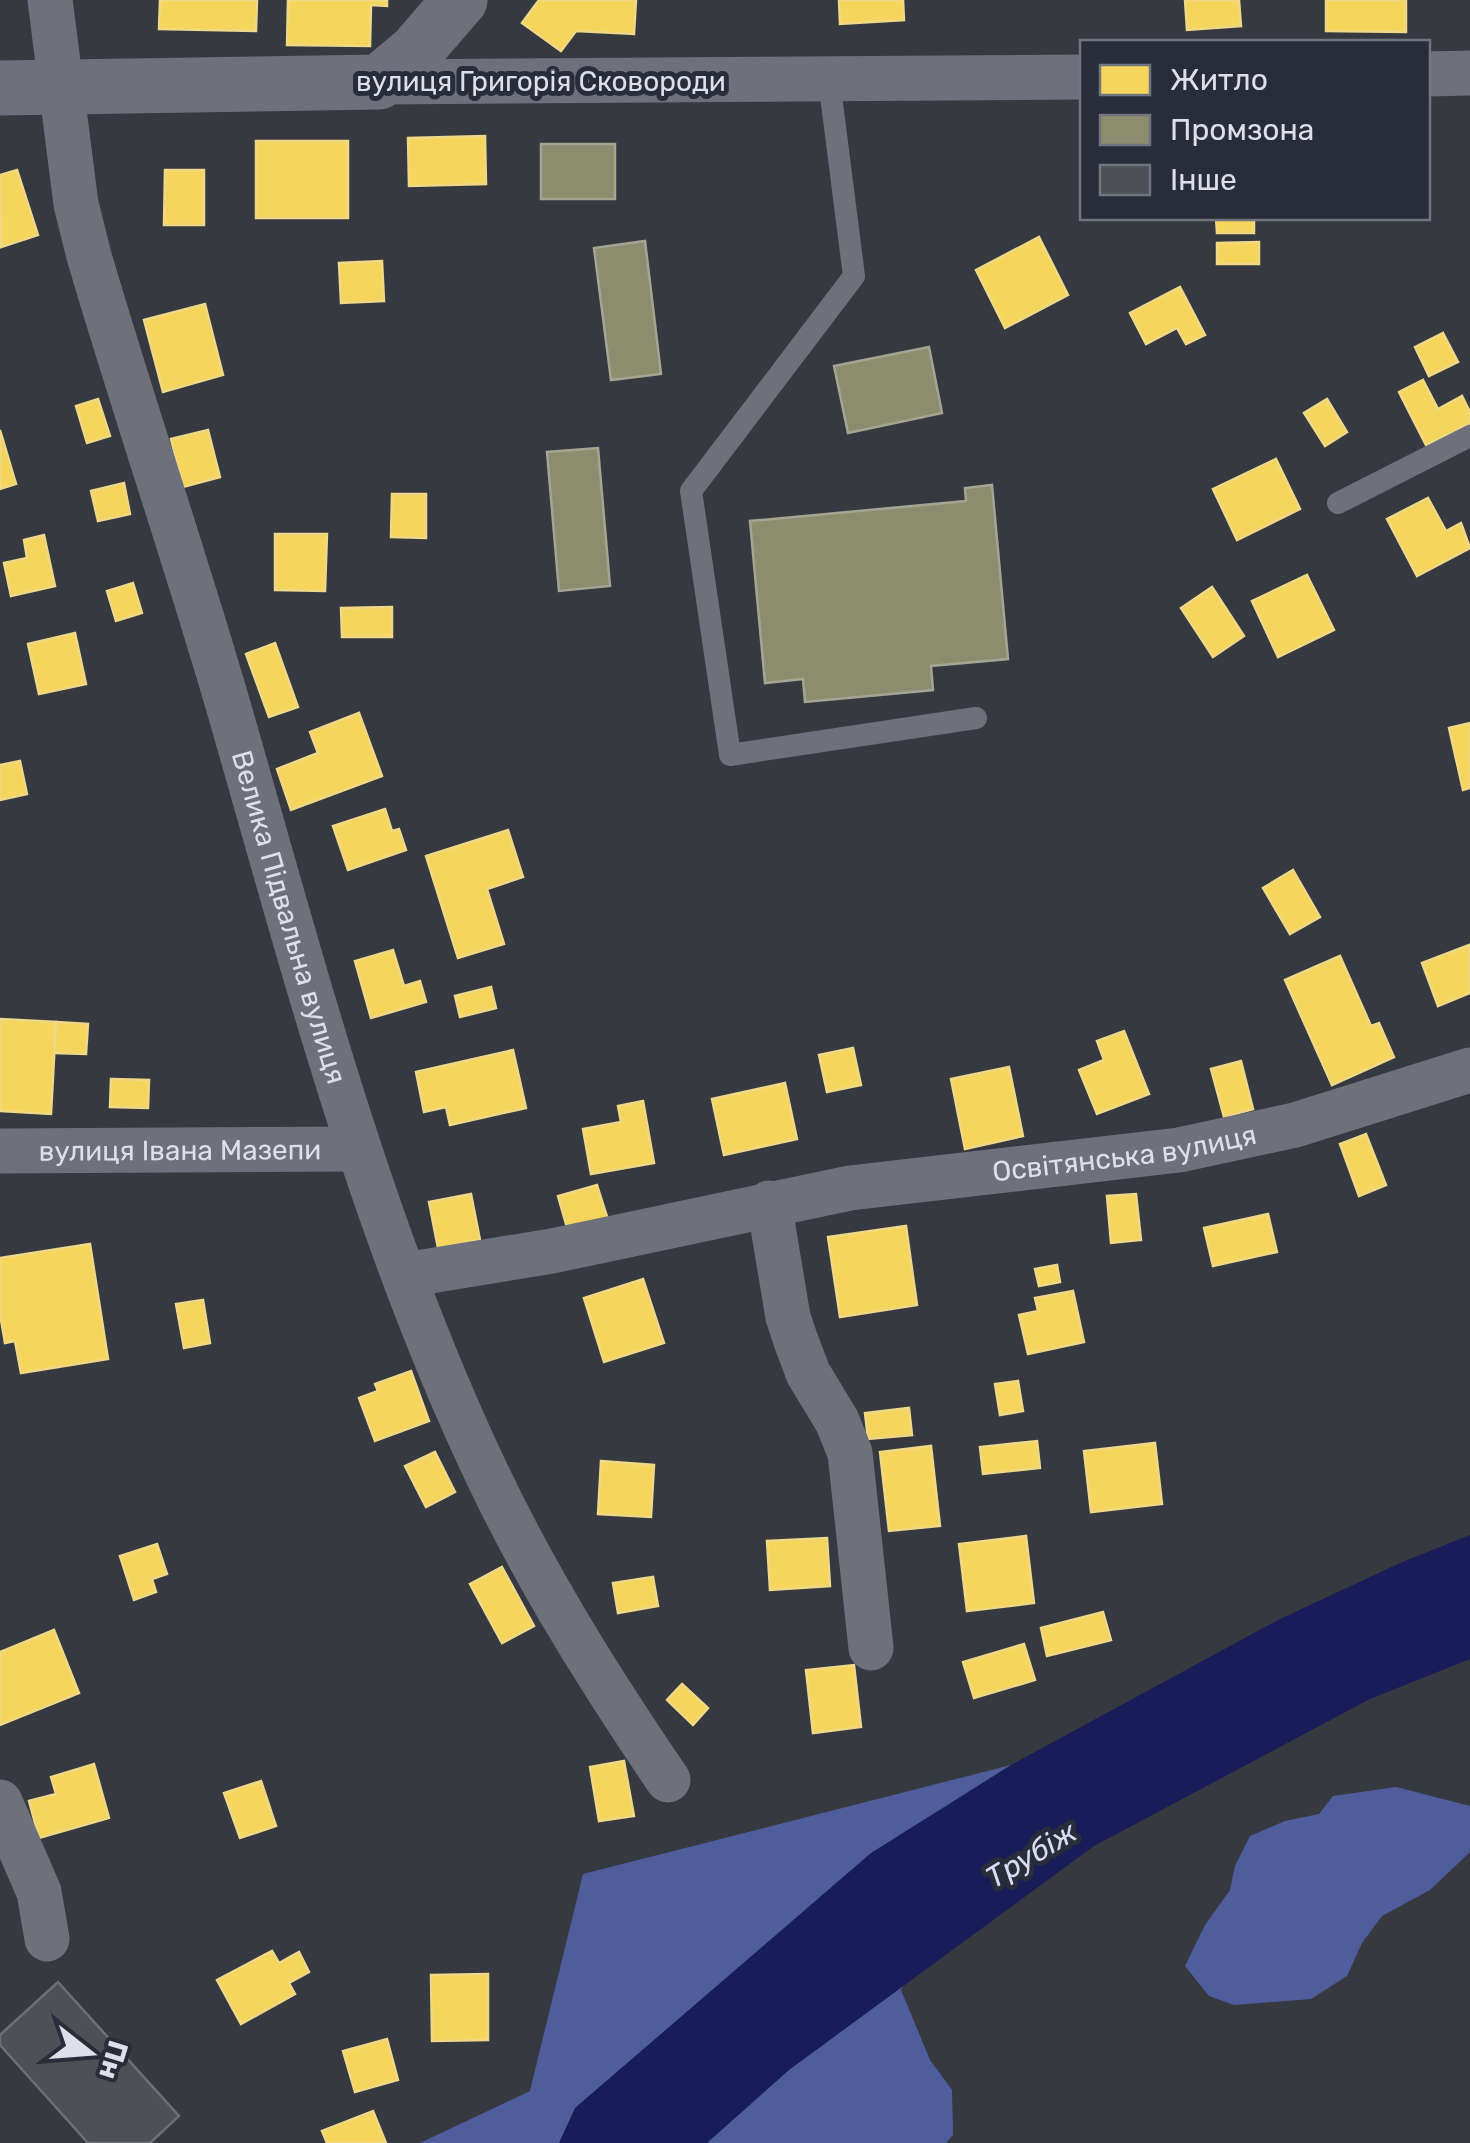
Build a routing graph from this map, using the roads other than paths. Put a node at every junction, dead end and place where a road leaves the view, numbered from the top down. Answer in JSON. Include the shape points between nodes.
{"nodes":[{"id":1,"x":50,"y":0,"type":"edge"},
{"id":2,"x":460,"y":0,"type":"edge"},
{"id":3,"x":1470,"y":73,"type":"edge"},
{"id":4,"x":1430,"y":74,"type":"edge"},
{"id":5,"x":1080,"y":78,"type":"edge"},
{"id":6,"x":829,"y":80,"type":"junction"},
{"id":7,"x":379,"y":82,"type":"junction"},
{"id":8,"x":62,"y":86,"type":"junction"},
{"id":9,"x":0,"y":88,"type":"edge"},
{"id":10,"x":1470,"y":436,"type":"edge"},
{"id":11,"x":1338,"y":503,"type":"dead end"},
{"id":12,"x":976,"y":718,"type":"dead end"},
{"id":13,"x":1470,"y":1070,"type":"edge"},
{"id":14,"x":359,"y":1149,"type":"junction"},
{"id":15,"x":0,"y":1151,"type":"edge"},
{"id":16,"x":769,"y":1204,"type":"junction"},
{"id":17,"x":405,"y":1275,"type":"junction"},
{"id":18,"x":871,"y":1648,"type":"dead end"},
{"id":19,"x":668,"y":1780,"type":"dead end"},
{"id":20,"x":0,"y":1802,"type":"edge"},
{"id":21,"x":47,"y":1939,"type":"dead end"}],
"edges":[{"from":1,"to":8,"type":"street","name":"Велика Підвальна вулиця"},
{"from":2,"to":7,"type":"street"},
{"from":3,"to":4,"type":"street"},
{"from":5,"to":6,"type":"street","name":"вулиця Григорія Сковороди"},
{"from":6,"to":7,"type":"street","name":"вулиця Григорія Сковороди"},
{"from":6,"to":12,"type":"lane","via":[[854,276],[691,491],[730,756]]},
{"from":7,"to":8,"type":"street","name":"вулиця Григорія Сковороди"},
{"from":8,"to":9,"type":"street","name":"вулиця Григорія Сковороди"},
{"from":8,"to":14,"type":"street","name":"Велика Підвальна вулиця","via":[[89,256]]},
{"from":10,"to":11,"type":"lane"},
{"from":13,"to":16,"type":"street","name":"Освітянська вулиця","via":[[1232,1140]]},
{"from":14,"to":15,"type":"street","name":"вулиця Івана Мазепи"},
{"from":14,"to":17,"type":"street","name":"Велика Підвальна вулиця"},
{"from":16,"to":17,"type":"street","name":"Освітянська вулиця"},
{"from":16,"to":18,"type":"street","via":[[788,1317],[808,1373],[850,1453]]},
{"from":17,"to":19,"type":"street","name":"Велика Підвальна вулиця","via":[[460,1414],[526,1552]]},
{"from":20,"to":21,"type":"street","via":[[39,1892]]}]}
